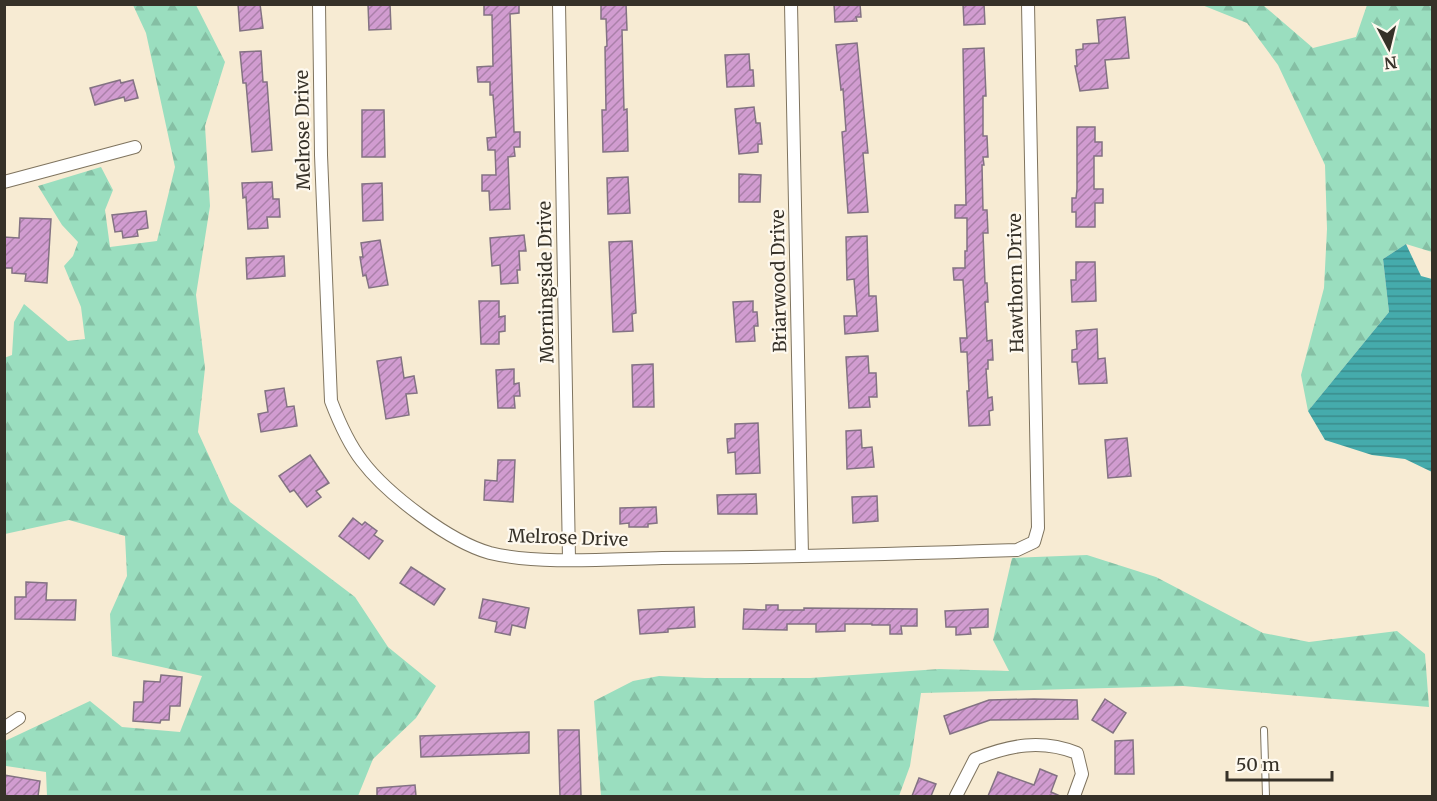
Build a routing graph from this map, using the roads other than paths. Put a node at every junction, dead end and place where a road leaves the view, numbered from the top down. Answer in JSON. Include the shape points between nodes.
{"nodes":[{"id":1,"x":319,"y":4,"type":"edge"},
{"id":2,"x":559,"y":4,"type":"edge"},
{"id":3,"x":791,"y":4,"type":"edge"},
{"id":4,"x":1028,"y":4,"type":"edge"},
{"id":5,"x":135,"y":147,"type":"dead end"},
{"id":6,"x":4,"y":182,"type":"edge"},
{"id":7,"x":1017,"y":550,"type":"joint"},
{"id":8,"x":802,"y":556,"type":"junction"},
{"id":9,"x":569,"y":559,"type":"junction"},
{"id":10,"x":19,"y":718,"type":"dead end"},
{"id":11,"x":4,"y":728,"type":"edge"},
{"id":12,"x":1264,"y":730,"type":"dead end"},
{"id":13,"x":956,"y":796,"type":"edge"},
{"id":14,"x":1074,"y":796,"type":"edge"},
{"id":15,"x":1266,"y":796,"type":"edge"}],
"edges":[{"from":1,"to":9,"type":"street","name":"Melrose Drive","via":[[331,401],[343,432],[362,462],[440,529],[490,553]]},
{"from":2,"to":9,"type":"street","name":"Morningside Drive"},
{"from":3,"to":8,"type":"street","name":"Briarwood Drive"},
{"from":4,"to":7,"type":"street","name":"Hawthorn Drive","via":[[1038,528],[1034,542]]},
{"from":5,"to":6,"type":"street"},
{"from":7,"to":8,"type":"street","name":"Melrose Drive"},
{"from":8,"to":9,"type":"street","name":"Melrose Drive"},
{"from":10,"to":11,"type":"street"},
{"from":12,"to":15,"type":"lane"},
{"from":13,"to":14,"type":"street","via":[[975,759],[1029,744],[1059,746],[1077,753],[1082,774]]}]}
